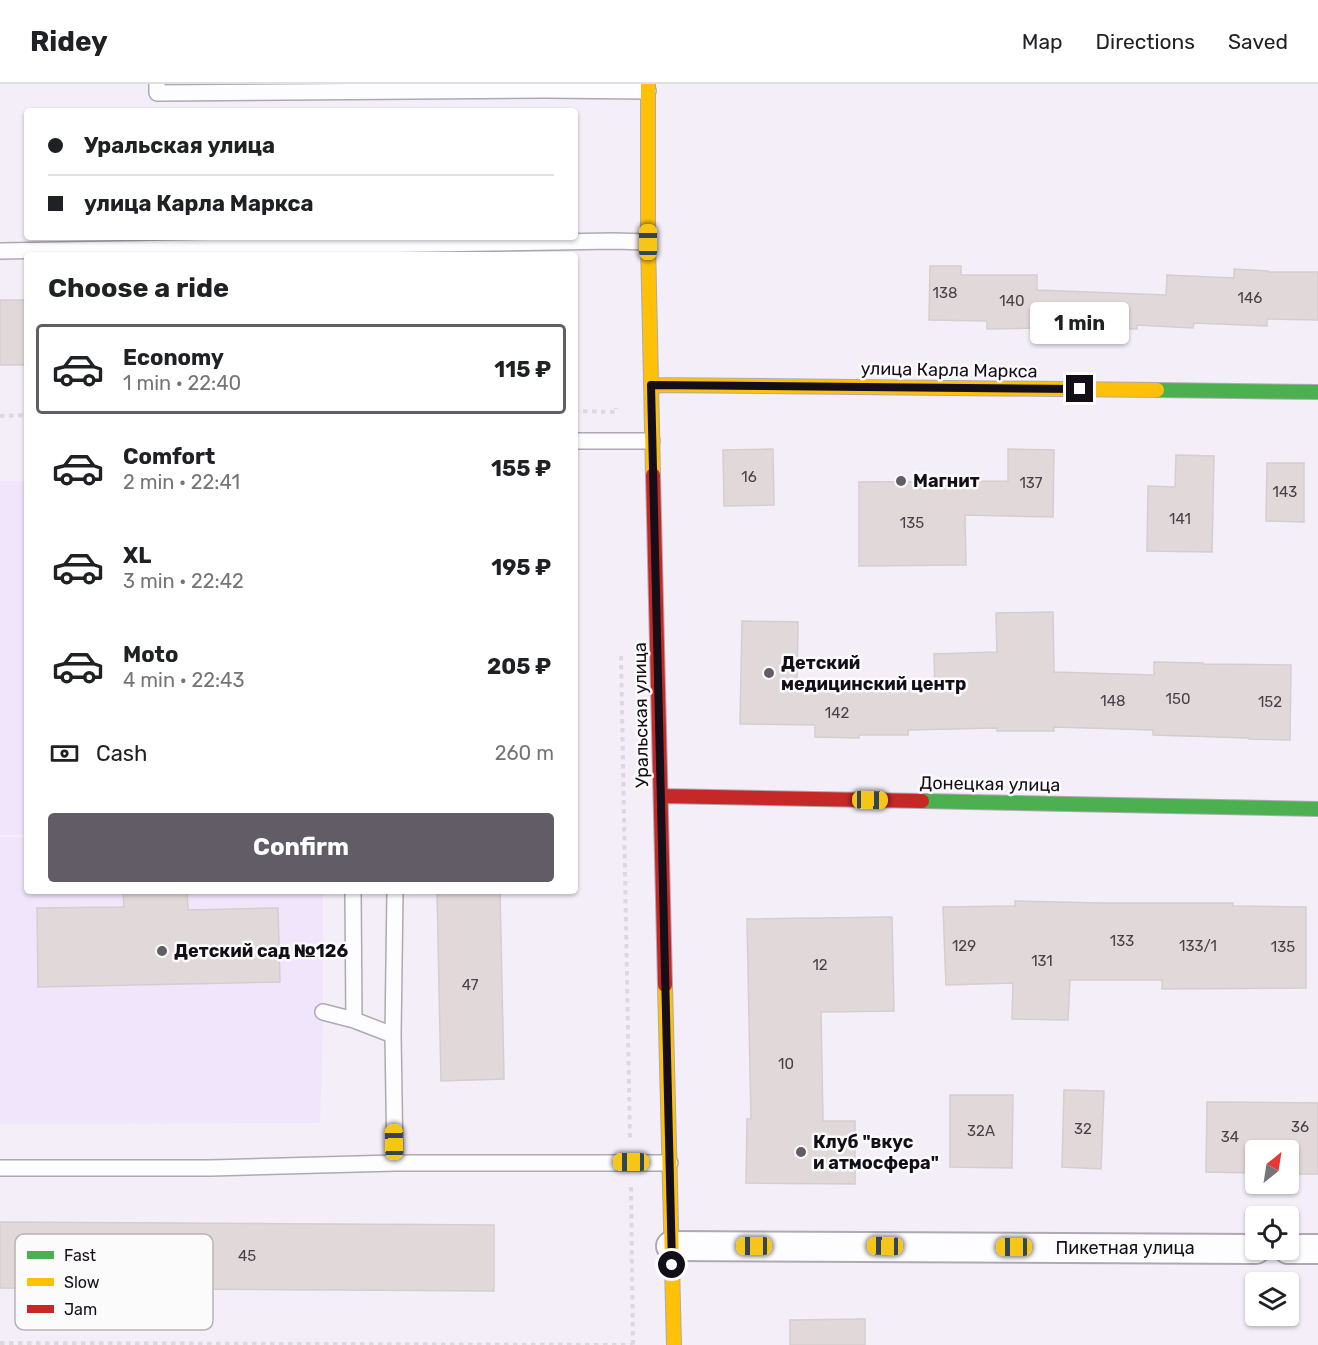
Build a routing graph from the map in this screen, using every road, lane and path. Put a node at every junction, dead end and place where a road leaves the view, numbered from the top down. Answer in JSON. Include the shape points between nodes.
{"nodes":[{"id":1,"x":157,"y":84,"type":"edge"},
{"id":2,"x":648,"y":87,"type":"edge"},
{"id":3,"x":648,"y":242,"type":"junction"},
{"id":4,"x":0,"y":250,"type":"edge"},
{"id":5,"x":651,"y":385,"type":"junction"},
{"id":6,"x":1318,"y":392,"type":"edge"},
{"id":7,"x":578,"y":411,"type":"edge"},
{"id":8,"x":616,"y":411,"type":"dead end"},
{"id":9,"x":24,"y":415,"type":"edge"},
{"id":10,"x":0,"y":416,"type":"edge"},
{"id":11,"x":578,"y":441,"type":"edge"},
{"id":12,"x":652,"y":441,"type":"junction"},
{"id":13,"x":621,"y":652,"type":"dead end"},
{"id":14,"x":661,"y":796,"type":"junction"},
{"id":15,"x":1318,"y":809,"type":"edge"},
{"id":16,"x":353,"y":894,"type":"edge"},
{"id":17,"x":394,"y":894,"type":"edge"},
{"id":18,"x":322,"y":1012,"type":"dead end"},
{"id":19,"x":354,"y":1020,"type":"junction"},
{"id":20,"x":393,"y":1035,"type":"junction"},
{"id":21,"x":631,"y":1162,"type":"junction"},
{"id":22,"x":395,"y":1163,"type":"junction"},
{"id":23,"x":670,"y":1163,"type":"junction"},
{"id":24,"x":0,"y":1168,"type":"edge"},
{"id":25,"x":671,"y":1246,"type":"junction"},
{"id":26,"x":1245,"y":1249,"type":"edge"},
{"id":27,"x":1299,"y":1249,"type":"edge"},
{"id":28,"x":1318,"y":1249,"type":"edge"},
{"id":29,"x":0,"y":1343,"type":"edge"},
{"id":30,"x":633,"y":1345,"type":"edge"},
{"id":31,"x":674,"y":1345,"type":"edge"}],
"edges":[{"from":1,"to":2,"type":"lane","via":[[157,93]]},
{"from":2,"to":3,"type":"street","name":"Уральская улица"},
{"from":3,"to":4,"type":"lane"},
{"from":3,"to":5,"type":"street","name":"Уральская улица"},
{"from":5,"to":6,"type":"street","name":"улица Карла Маркса"},
{"from":5,"to":12,"type":"street","name":"Уральская улица"},
{"from":7,"to":8,"type":"path"},
{"from":9,"to":10,"type":"path"},
{"from":11,"to":12,"type":"lane"},
{"from":12,"to":14,"type":"street","name":"Уральская улица"},
{"from":13,"to":21,"type":"path"},
{"from":14,"to":15,"type":"street","name":"Донецкая улица"},
{"from":14,"to":23,"type":"street","name":"Уральская улица"},
{"from":16,"to":19,"type":"lane"},
{"from":17,"to":20,"type":"lane"},
{"from":18,"to":19,"type":"lane"},
{"from":19,"to":20,"type":"lane"},
{"from":20,"to":22,"type":"lane"},
{"from":21,"to":22,"type":"lane"},
{"from":21,"to":23,"type":"lane"},
{"from":21,"to":30,"type":"path"},
{"from":22,"to":24,"type":"lane"},
{"from":23,"to":25,"type":"street","name":"Уральская улица"},
{"from":25,"to":26,"type":"street","name":"Пикетная улица"},
{"from":25,"to":31,"type":"street","name":"Уральская улица"},
{"from":27,"to":28,"type":"street"},
{"from":29,"to":30,"type":"path"}]}
